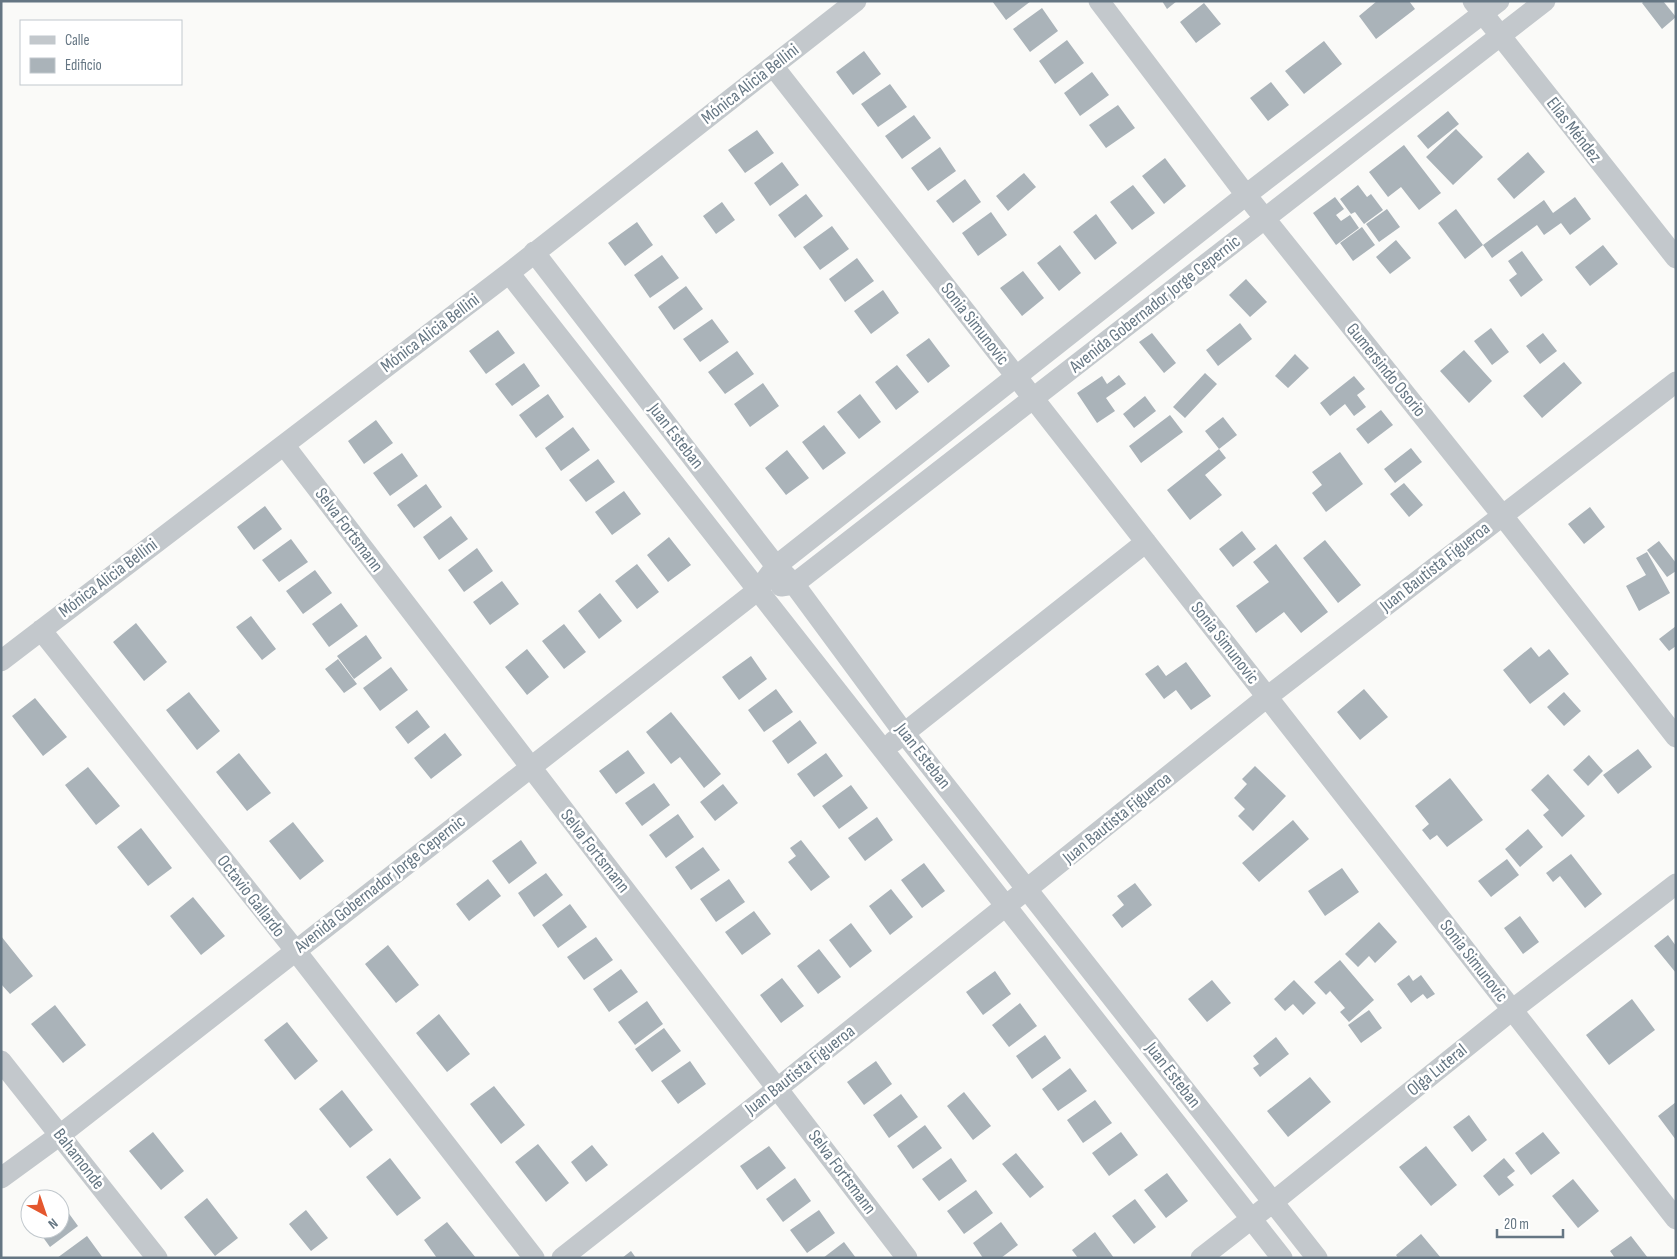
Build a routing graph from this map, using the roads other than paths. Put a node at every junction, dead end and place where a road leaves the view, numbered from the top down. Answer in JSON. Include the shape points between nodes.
{"nodes":[{"id":1,"x":856,"y":1,"type":"edge"},
{"id":2,"x":1099,"y":1,"type":"edge"},
{"id":3,"x":1545,"y":1,"type":"edge"},
{"id":4,"x":1485,"y":5,"type":"edge"},
{"id":5,"x":1500,"y":36,"type":"junction"},
{"id":6,"x":774,"y":66,"type":"junction"},
{"id":7,"x":1246,"y":195,"type":"junction"},
{"id":8,"x":1265,"y":218,"type":"junction"},
{"id":9,"x":534,"y":252,"type":"junction"},
{"id":10,"x":1676,"y":258,"type":"edge"},
{"id":11,"x":509,"y":273,"type":"junction"},
{"id":12,"x":1016,"y":377,"type":"junction"},
{"id":13,"x":1676,"y":382,"type":"edge"},
{"id":14,"x":1033,"y":398,"type":"junction"},
{"id":15,"x":284,"y":444,"type":"junction"},
{"id":16,"x":1502,"y":515,"type":"junction"},
{"id":17,"x":1146,"y":542,"type":"junction"},
{"id":18,"x":776,"y":566,"type":"junction"},
{"id":19,"x":794,"y":584,"type":"junction"},
{"id":20,"x":758,"y":590,"type":"junction"},
{"id":21,"x":41,"y":630,"type":"junction"},
{"id":22,"x":1,"y":661,"type":"edge"},
{"id":23,"x":1267,"y":697,"type":"junction"},
{"id":24,"x":904,"y":733,"type":"junction"},
{"id":25,"x":1676,"y":737,"type":"edge"},
{"id":26,"x":883,"y":749,"type":"junction"},
{"id":27,"x":530,"y":767,"type":"junction"},
{"id":28,"x":1676,"y":884,"type":"edge"},
{"id":29,"x":1027,"y":889,"type":"junction"},
{"id":30,"x":1006,"y":906,"type":"junction"},
{"id":31,"x":295,"y":950,"type":"junction"},
{"id":32,"x":1512,"y":1010,"type":"junction"},
{"id":33,"x":1,"y":1061,"type":"edge"},
{"id":34,"x":778,"y":1088,"type":"junction"},
{"id":35,"x":60,"y":1134,"type":"junction"},
{"id":36,"x":1,"y":1178,"type":"edge"},
{"id":37,"x":1273,"y":1202,"type":"junction"},
{"id":38,"x":1252,"y":1219,"type":"junction"},
{"id":39,"x":1676,"y":1219,"type":"edge"},
{"id":40,"x":157,"y":1258,"type":"edge"},
{"id":41,"x":534,"y":1258,"type":"edge"},
{"id":42,"x":562,"y":1258,"type":"edge"},
{"id":43,"x":906,"y":1258,"type":"edge"},
{"id":44,"x":1201,"y":1258,"type":"edge"},
{"id":45,"x":1282,"y":1258,"type":"edge"},
{"id":46,"x":1317,"y":1258,"type":"edge"}],
"edges":[{"from":1,"to":6,"type":"street","name":"Mónica Alicia Bellini"},
{"from":2,"to":7,"type":"street","name":"Gumersindo Osorio"},
{"from":3,"to":5,"type":"street","name":"Avenida Gobernador Jorge Cepernic"},
{"from":4,"to":5,"type":"street","name":"Elías Méndez"},
{"from":4,"to":7,"type":"street","name":"Avenida Gobernador Jorge Cepernic"},
{"from":5,"to":8,"type":"street","name":"Avenida Gobernador Jorge Cepernic"},
{"from":5,"to":10,"type":"street","name":"Elías Méndez"},
{"from":6,"to":9,"type":"street","name":"Mónica Alicia Bellini"},
{"from":6,"to":12,"type":"street","name":"Sonia Simunovic"},
{"from":7,"to":8,"type":"street","name":"Gumersindo Osorio"},
{"from":7,"to":12,"type":"street","name":"Avenida Gobernador Jorge Cepernic"},
{"from":8,"to":14,"type":"street","name":"Avenida Gobernador Jorge Cepernic"},
{"from":8,"to":16,"type":"street","name":"Gumersindo Osorio"},
{"from":9,"to":11,"type":"street","name":"Mónica Alicia Bellini"},
{"from":9,"to":18,"type":"street","name":"Juan Esteban"},
{"from":11,"to":15,"type":"street","name":"Mónica Alicia Bellini"},
{"from":11,"to":20,"type":"street","name":"Juan Esteban"},
{"from":12,"to":14,"type":"street","name":"Sonia Simunovic"},
{"from":12,"to":18,"type":"street","name":"Avenida Gobernador Jorge Cepernic"},
{"from":13,"to":16,"type":"street","name":"Juan Bautista Figueroa"},
{"from":14,"to":17,"type":"street","name":"Sonia Simunovic"},
{"from":14,"to":19,"type":"street","name":"Avenida Gobernador Jorge Cepernic"},
{"from":15,"to":21,"type":"street","name":"Mónica Alicia Bellini"},
{"from":15,"to":27,"type":"street","name":"Selva Fortsmann"},
{"from":16,"to":23,"type":"street","name":"Juan Bautista Figueroa"},
{"from":16,"to":25,"type":"street","name":"Gumersindo Osorio"},
{"from":17,"to":23,"type":"street","name":"Sonia Simunovic"},
{"from":17,"to":24,"type":"street"},
{"from":18,"to":19,"type":"street","name":"Juan Esteban"},
{"from":18,"to":20,"type":"street","name":"Avenida Gobernador Jorge Cepernic"},
{"from":19,"to":20,"type":"street","name":"Avenida Gobernador Jorge Cepernic"},
{"from":19,"to":24,"type":"street","name":"Juan Esteban"},
{"from":20,"to":26,"type":"street","name":"Juan Esteban"},
{"from":20,"to":27,"type":"street","name":"Avenida Gobernador Jorge Cepernic"},
{"from":21,"to":22,"type":"street","name":"Mónica Alicia Bellini"},
{"from":21,"to":31,"type":"street","name":"Octavio Gallardo"},
{"from":23,"to":29,"type":"street","name":"Juan Bautista Figueroa"},
{"from":23,"to":32,"type":"street","name":"Sonia Simunovic"},
{"from":24,"to":26,"type":"street"},
{"from":24,"to":29,"type":"street","name":"Juan Esteban"},
{"from":26,"to":30,"type":"street","name":"Juan Esteban"},
{"from":27,"to":31,"type":"street","name":"Avenida Gobernador Jorge Cepernic"},
{"from":27,"to":34,"type":"street","name":"Selva Fortsmann"},
{"from":28,"to":32,"type":"street","name":"Olga Luteral"},
{"from":29,"to":30,"type":"street","name":"Juan Bautista Figueroa"},
{"from":29,"to":37,"type":"street","name":"Juan Esteban"},
{"from":30,"to":34,"type":"street","name":"Juan Bautista Figueroa"},
{"from":30,"to":38,"type":"street","name":"Juan Esteban"},
{"from":31,"to":35,"type":"street","name":"Avenida Gobernador Jorge Cepernic"},
{"from":31,"to":41,"type":"street","name":"Octavio Gallardo"},
{"from":32,"to":37,"type":"street","name":"Olga Luteral"},
{"from":32,"to":39,"type":"street","name":"Sonia Simunovic"},
{"from":33,"to":35,"type":"street","name":"Bahamonde"},
{"from":34,"to":42,"type":"street","name":"Juan Bautista Figueroa"},
{"from":34,"to":43,"type":"street","name":"Selva Fortsmann"},
{"from":35,"to":36,"type":"street","name":"Avenida Gobernador Jorge Cepernic"},
{"from":35,"to":40,"type":"street","name":"Bahamonde"},
{"from":37,"to":38,"type":"street","name":"Olga Luteral"},
{"from":37,"to":46,"type":"street","name":"Juan Esteban"},
{"from":38,"to":44,"type":"street","name":"Olga Luteral"},
{"from":38,"to":45,"type":"street","name":"Juan Esteban"}]}
